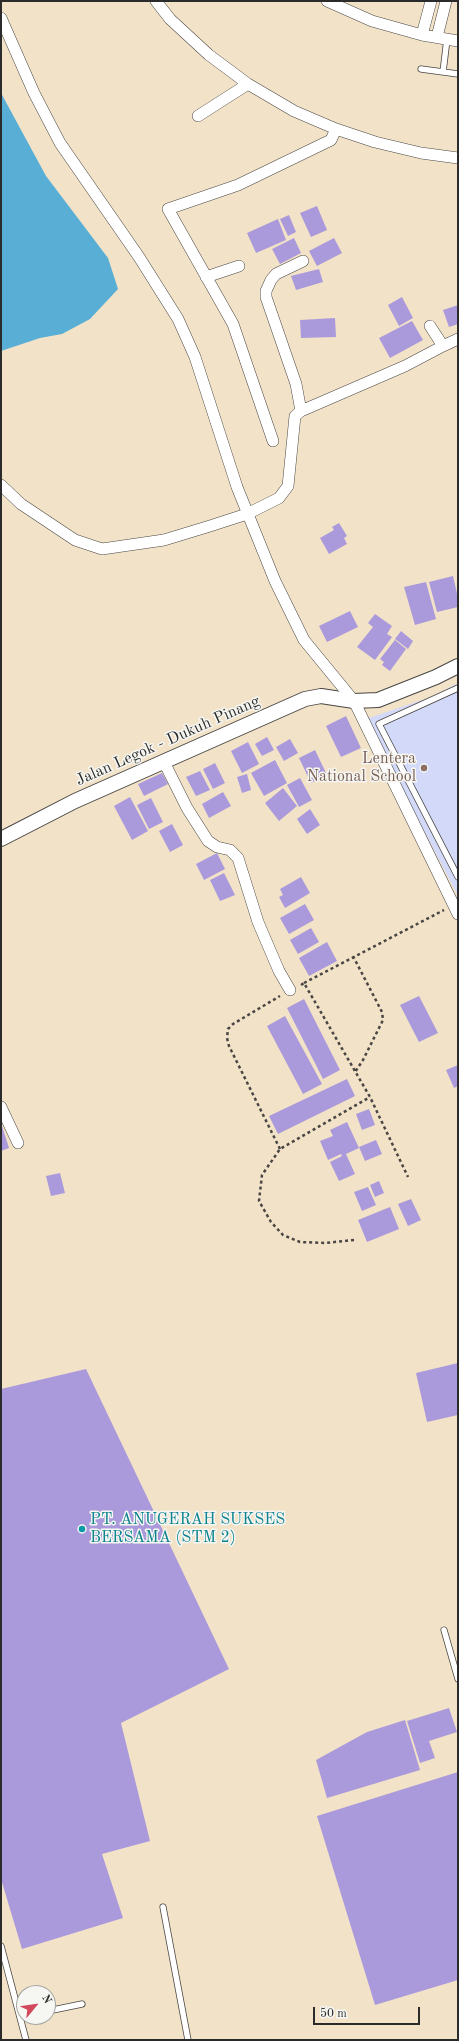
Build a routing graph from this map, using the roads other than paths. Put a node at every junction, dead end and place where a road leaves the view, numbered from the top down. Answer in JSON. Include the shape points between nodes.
{"nodes":[{"id":1,"x":156,"y":1,"type":"edge"},
{"id":2,"x":327,"y":1,"type":"edge"},
{"id":3,"x":431,"y":1,"type":"edge"},
{"id":4,"x":446,"y":1,"type":"edge"},
{"id":5,"x":1,"y":18,"type":"edge"},
{"id":6,"x":422,"y":34,"type":"junction"},
{"id":7,"x":447,"y":39,"type":"edge"},
{"id":8,"x":421,"y":69,"type":"dead end"},
{"id":9,"x":443,"y":72,"type":"junction"},
{"id":10,"x":458,"y":74,"type":"edge"},
{"id":11,"x":248,"y":84,"type":"junction"},
{"id":12,"x":198,"y":116,"type":"dead end"},
{"id":13,"x":336,"y":129,"type":"junction"},
{"id":14,"x":458,"y":158,"type":"edge"},
{"id":15,"x":303,"y":261,"type":"dead end"},
{"id":16,"x":239,"y":266,"type":"dead end"},
{"id":17,"x":206,"y":277,"type":"junction"},
{"id":18,"x":430,"y":326,"type":"dead end"},
{"id":19,"x":458,"y":339,"type":"edge"},
{"id":20,"x":443,"y":346,"type":"junction"},
{"id":21,"x":301,"y":411,"type":"junction"},
{"id":22,"x":273,"y":441,"type":"dead end"},
{"id":23,"x":1,"y":484,"type":"edge"},
{"id":24,"x":247,"y":514,"type":"junction"},
{"id":25,"x":458,"y":666,"type":"edge"},
{"id":26,"x":458,"y":688,"type":"edge"},
{"id":27,"x":354,"y":701,"type":"junction"},
{"id":28,"x":164,"y":762,"type":"junction"},
{"id":29,"x":1,"y":839,"type":"edge"},
{"id":30,"x":458,"y":878,"type":"edge"},
{"id":31,"x":456,"y":909,"type":"edge"},
{"id":32,"x":290,"y":990,"type":"road end"},
{"id":33,"x":1,"y":1107,"type":"edge"},
{"id":34,"x":18,"y":1142,"type":"dead end"},
{"id":35,"x":444,"y":1630,"type":"dead end"},
{"id":36,"x":458,"y":1680,"type":"edge"},
{"id":37,"x":163,"y":1907,"type":"dead end"},
{"id":38,"x":1,"y":1946,"type":"edge"},
{"id":39,"x":16,"y":1996,"type":"edge"},
{"id":40,"x":82,"y":2004,"type":"dead end"},
{"id":41,"x":56,"y":2009,"type":"edge"},
{"id":42,"x":24,"y":2025,"type":"edge"},
{"id":43,"x":26,"y":2040,"type":"edge"},
{"id":44,"x":188,"y":2040,"type":"edge"}],
"edges":[{"from":1,"to":11,"type":"street","via":[[170,19],[209,55]]},
{"from":2,"to":6,"type":"street","via":[[372,21]]},
{"from":3,"to":6,"type":"street"},
{"from":4,"to":7,"type":"street"},
{"from":5,"to":24,"type":"street","via":[[34,93],[60,143],[139,257],[178,320],[195,357]]},
{"from":6,"to":7,"type":"street"},
{"from":7,"to":9,"type":"lane"},
{"from":8,"to":9,"type":"lane"},
{"from":9,"to":10,"type":"lane"},
{"from":11,"to":12,"type":"street"},
{"from":11,"to":13,"type":"street","via":[[294,111]]},
{"from":13,"to":14,"type":"street","via":[[421,153]]},
{"from":13,"to":17,"type":"street","via":[[331,140],[238,185],[168,209]]},
{"from":15,"to":21,"type":"street","via":[[276,274],[266,297],[296,384]]},
{"from":16,"to":17,"type":"street"},
{"from":17,"to":22,"type":"street","via":[[232,324]]},
{"from":18,"to":20,"type":"street"},
{"from":19,"to":20,"type":"street"},
{"from":20,"to":21,"type":"street","via":[[405,366]]},
{"from":21,"to":24,"type":"street","via":[[295,416],[288,486],[280,498]]},
{"from":23,"to":24,"type":"street","via":[[21,504],[75,540],[102,549],[164,540]]},
{"from":24,"to":27,"type":"street","via":[[275,581],[304,640]]},
{"from":25,"to":27,"type":"street","name":"Jalan Legok - Dukuh Pinang","via":[[392,696],[378,700]]},
{"from":26,"to":30,"type":"lane","via":[[379,724]]},
{"from":27,"to":28,"type":"street","name":"Jalan Legok - Dukuh Pinang","via":[[321,696],[305,699]]},
{"from":27,"to":31,"type":"street"},
{"from":28,"to":29,"type":"street","name":"Jalan Legok - Dukuh Pinang","via":[[75,801]]},
{"from":28,"to":32,"type":"street","via":[[208,841],[217,847],[230,850],[238,858],[258,922]]},
{"from":33,"to":34,"type":"street"},
{"from":35,"to":36,"type":"lane"},
{"from":37,"to":44,"type":"lane"},
{"from":38,"to":39,"type":"lane"},
{"from":40,"to":41,"type":"lane"},
{"from":42,"to":43,"type":"lane"}]}
